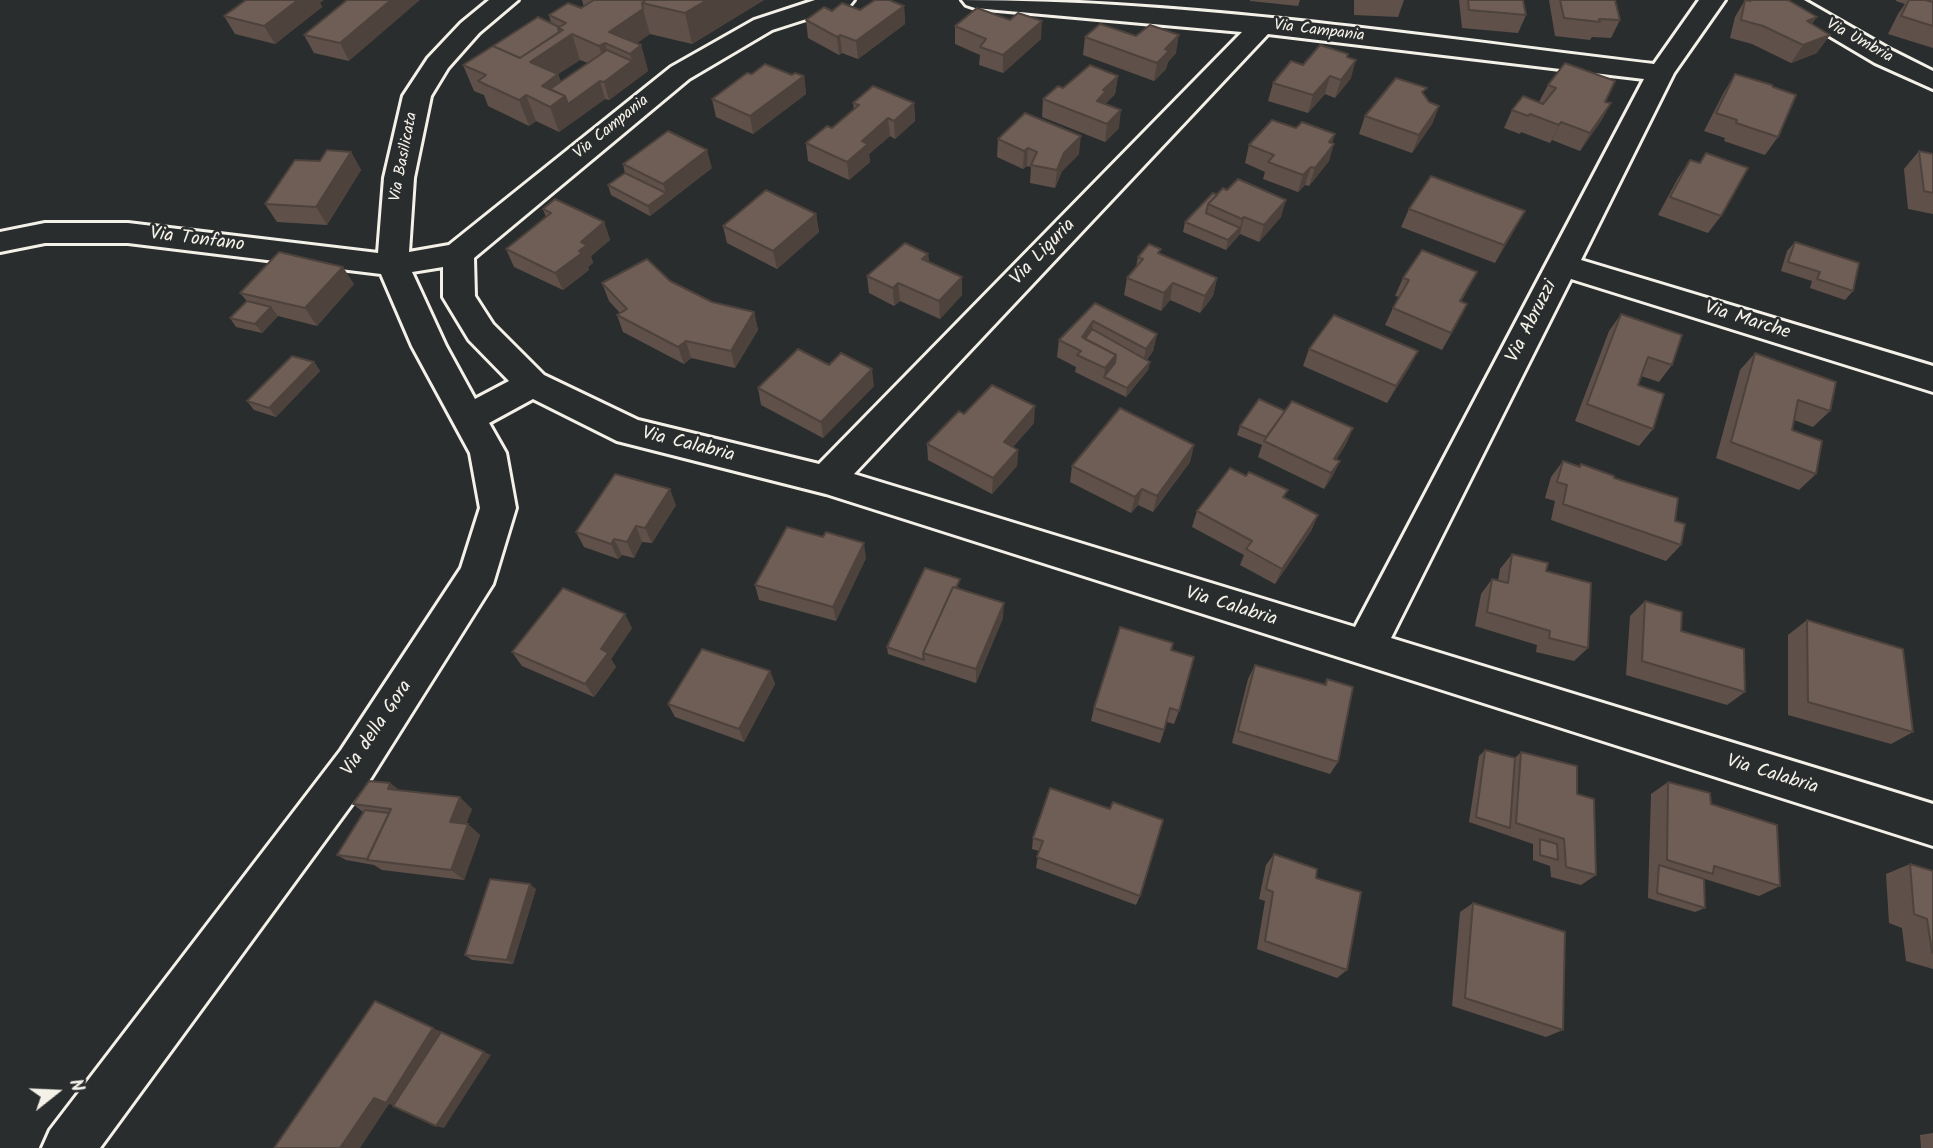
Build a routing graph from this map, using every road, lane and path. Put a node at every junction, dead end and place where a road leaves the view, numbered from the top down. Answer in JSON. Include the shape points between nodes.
{"nodes":[{"id":1,"x":505,"y":0,"type":"edge"},
{"id":2,"x":841,"y":0,"type":"edge"},
{"id":3,"x":975,"y":0,"type":"edge"},
{"id":4,"x":1712,"y":0,"type":"edge"},
{"id":5,"x":1786,"y":0,"type":"edge"},
{"id":6,"x":1262,"y":26,"type":"junction"},
{"id":7,"x":1661,"y":73,"type":"junction"},
{"id":8,"x":1933,"y":81,"type":"edge"},
{"id":9,"x":0,"y":242,"type":"edge"},
{"id":10,"x":458,"y":254,"type":"junction"},
{"id":11,"x":393,"y":265,"type":"junction"},
{"id":12,"x":1562,"y":265,"type":"junction"},
{"id":13,"x":1933,"y":380,"type":"edge"},
{"id":14,"x":532,"y":384,"type":"junction"},
{"id":15,"x":469,"y":418,"type":"junction"},
{"id":16,"x":826,"y":480,"type":"junction"},
{"id":17,"x":1364,"y":650,"type":"junction"},
{"id":18,"x":1933,"y":825,"type":"edge"},
{"id":19,"x":68,"y":1148,"type":"edge"}],
"edges":[{"from":1,"to":11,"type":"street","name":"Via Basilicata","via":[[470,28],[437,64],[417,96],[399,178]]},
{"from":2,"to":10,"type":"street","name":"Via Campania","via":[[763,24],[680,73]]},
{"from":3,"to":6,"type":"street","name":"Via Campania"},
{"from":4,"to":7,"type":"street","name":"Via Abruzzi"},
{"from":5,"to":8,"type":"street","name":"Via Umbria"},
{"from":6,"to":7,"type":"street","name":"Via Campania"},
{"from":6,"to":16,"type":"street","name":"Via Liguria"},
{"from":7,"to":12,"type":"street","name":"Via Abruzzi"},
{"from":9,"to":11,"type":"street","name":"Via Tonfano","via":[[45,233],[128,233]]},
{"from":10,"to":11,"type":"street","name":"Via Campania"},
{"from":10,"to":14,"type":"street","name":"Via Calabria","via":[[460,297],[481,332]]},
{"from":11,"to":15,"type":"street","name":"Via della Gora","via":[[429,346]]},
{"from":12,"to":13,"type":"street","name":"Via Marche"},
{"from":12,"to":17,"type":"street","name":"Via Abruzzi"},
{"from":14,"to":15,"type":"street"},
{"from":14,"to":16,"type":"street","name":"Via Calabria","via":[[629,431]]},
{"from":15,"to":19,"type":"street","name":"Via della Gora","via":[[488,453],[498,508],[480,573],[356,764]]},
{"from":16,"to":17,"type":"street","name":"Via Calabria"},
{"from":17,"to":18,"type":"street","name":"Via Calabria"}]}
